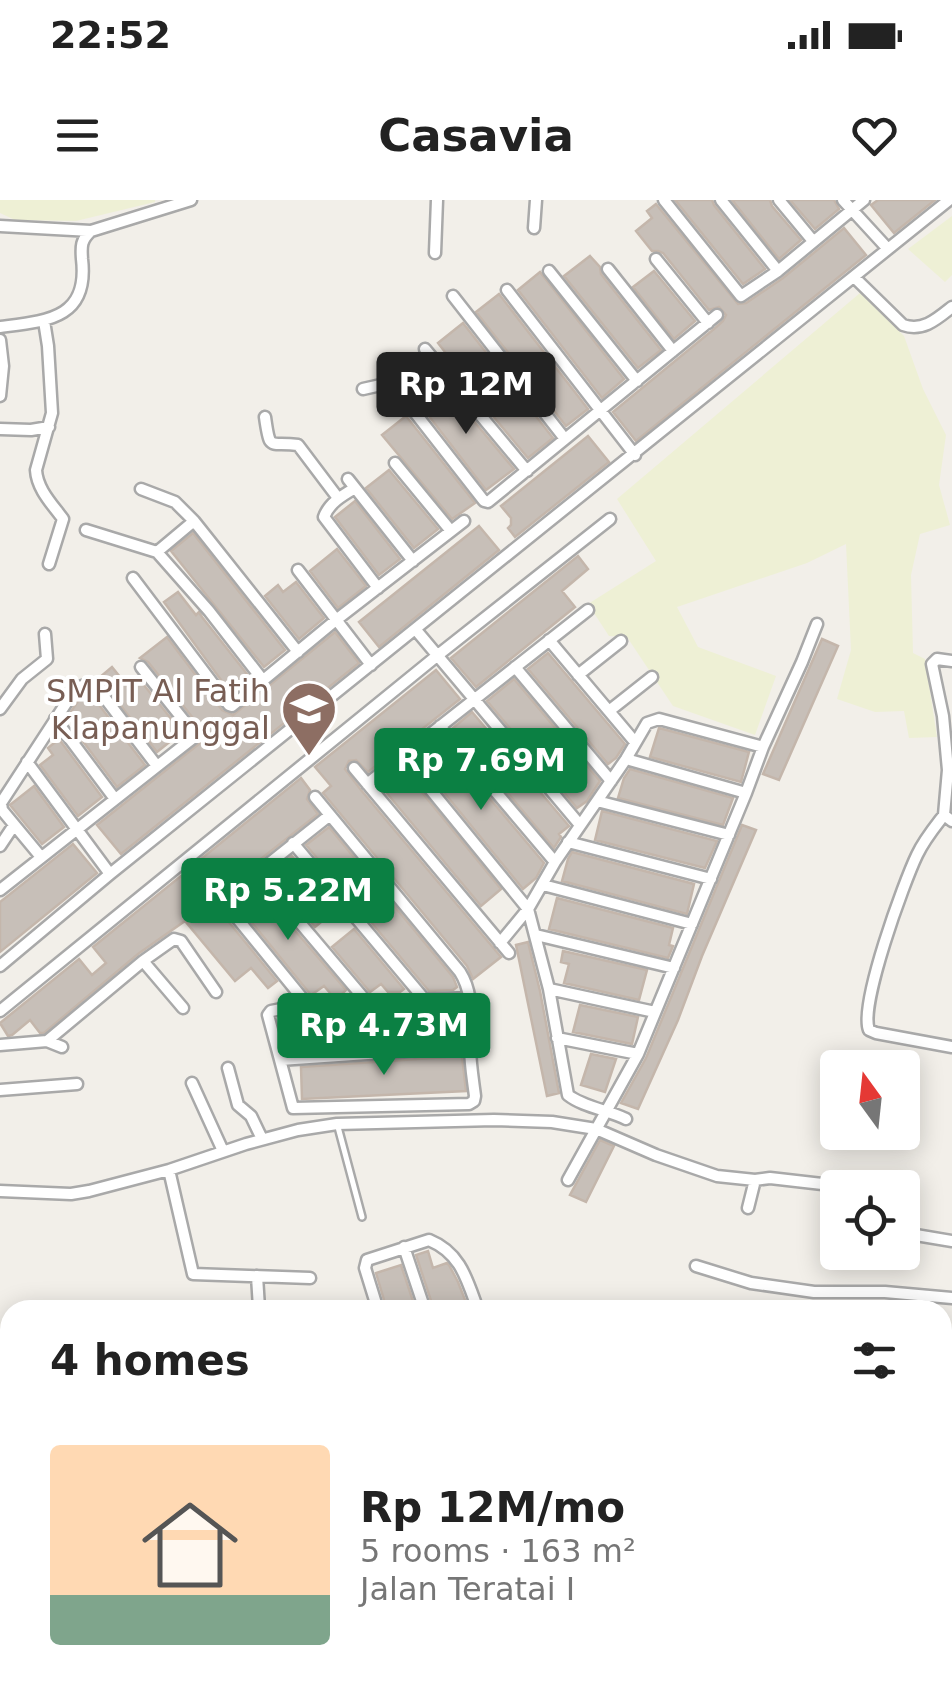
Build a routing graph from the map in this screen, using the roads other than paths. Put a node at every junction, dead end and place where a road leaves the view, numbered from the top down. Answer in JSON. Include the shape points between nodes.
{"nodes":[{"id":1,"x":191,"y":200,"type":"edge"},
{"id":2,"x":437,"y":200,"type":"edge"},
{"id":3,"x":536,"y":200,"type":"edge"},
{"id":4,"x":664,"y":200,"type":"edge"},
{"id":5,"x":721,"y":200,"type":"edge"},
{"id":6,"x":779,"y":200,"type":"edge"},
{"id":7,"x":842,"y":200,"type":"edge"},
{"id":8,"x":864,"y":200,"type":"edge"},
{"id":9,"x":949,"y":200,"type":"edge"},
{"id":10,"x":851,"y":210,"type":"junction"},
{"id":11,"x":0,"y":226,"type":"edge"},
{"id":12,"x":534,"y":228,"type":"dead end"},
{"id":13,"x":91,"y":231,"type":"junction"},
{"id":14,"x":814,"y":241,"type":"junction"},
{"id":15,"x":888,"y":249,"type":"junction"},
{"id":16,"x":435,"y":253,"type":"dead end"},
{"id":17,"x":656,"y":259,"type":"dead end"},
{"id":18,"x":608,"y":269,"type":"dead end"},
{"id":19,"x":778,"y":271,"type":"junction"},
{"id":20,"x":549,"y":272,"type":"dead end"},
{"id":21,"x":862,"y":285,"type":"junction"},
{"id":22,"x":507,"y":290,"type":"dead end"},
{"id":23,"x":453,"y":296,"type":"dead end"},
{"id":24,"x":952,"y":307,"type":"edge"},
{"id":25,"x":44,"y":321,"type":"junction"},
{"id":26,"x":0,"y":327,"type":"edge"},
{"id":27,"x":0,"y":340,"type":"edge"},
{"id":28,"x":425,"y":348,"type":"dead end"},
{"id":29,"x":673,"y":351,"type":"junction"},
{"id":30,"x":444,"y":370,"type":"junction"},
{"id":31,"x":637,"y":380,"type":"junction"},
{"id":32,"x":392,"y":382,"type":"junction"},
{"id":33,"x":363,"y":388,"type":"dead end"},
{"id":34,"x":0,"y":396,"type":"edge"},
{"id":35,"x":599,"y":412,"type":"junction"},
{"id":36,"x":264,"y":418,"type":"dead end"},
{"id":37,"x":49,"y":427,"type":"junction"},
{"id":38,"x":0,"y":430,"type":"edge"},
{"id":39,"x":566,"y":439,"type":"junction"},
{"id":40,"x":634,"y":455,"type":"junction"},
{"id":41,"x":396,"y":464,"type":"dead end"},
{"id":42,"x":526,"y":470,"type":"junction"},
{"id":43,"x":141,"y":488,"type":"dead end"},
{"id":44,"x":338,"y":498,"type":"junction"},
{"id":45,"x":610,"y":519,"type":"dead end"},
{"id":46,"x":194,"y":521,"type":"junction"},
{"id":47,"x":464,"y":521,"type":"dead end"},
{"id":48,"x":86,"y":530,"type":"dead end"},
{"id":49,"x":451,"y":531,"type":"junction"},
{"id":50,"x":157,"y":552,"type":"junction"},
{"id":51,"x":412,"y":560,"type":"junction"},
{"id":52,"x":49,"y":564,"type":"dead end"},
{"id":53,"x":298,"y":570,"type":"dead end"},
{"id":54,"x":133,"y":578,"type":"dead end"},
{"id":55,"x":378,"y":588,"type":"junction"},
{"id":56,"x":588,"y":610,"type":"dead end"},
{"id":57,"x":336,"y":620,"type":"junction"},
{"id":58,"x":816,"y":624,"type":"dead end"},
{"id":59,"x":419,"y":632,"type":"junction"},
{"id":60,"x":45,"y":634,"type":"dead end"},
{"id":61,"x":549,"y":640,"type":"junction"},
{"id":62,"x":621,"y":642,"type":"dead end"},
{"id":63,"x":434,"y":651,"type":"junction"},
{"id":64,"x":298,"y":652,"type":"junction"},
{"id":65,"x":952,"y":661,"type":"edge"},
{"id":66,"x":370,"y":664,"type":"junction"},
{"id":67,"x":141,"y":667,"type":"dead end"},
{"id":68,"x":515,"y":667,"type":"junction"},
{"id":69,"x":578,"y":675,"type":"junction"},
{"id":70,"x":652,"y":677,"type":"dead end"},
{"id":71,"x":262,"y":679,"type":"junction"},
{"id":72,"x":0,"y":683,"type":"edge"},
{"id":73,"x":12,"y":691,"type":"junction"},
{"id":74,"x":475,"y":699,"type":"junction"},
{"id":75,"x":0,"y":709,"type":"edge"},
{"id":76,"x":609,"y":711,"type":"junction"},
{"id":77,"x":948,"y":716,"type":"edge"},
{"id":78,"x":55,"y":719,"type":"junction"},
{"id":79,"x":440,"y":726,"type":"junction"},
{"id":80,"x":635,"y":742,"type":"junction"},
{"id":81,"x":762,"y":747,"type":"junction"},
{"id":82,"x":403,"y":756,"type":"junction"},
{"id":83,"x":626,"y":759,"type":"junction"},
{"id":84,"x":27,"y":762,"type":"junction"},
{"id":85,"x":157,"y":766,"type":"junction"},
{"id":86,"x":354,"y":768,"type":"dead end"},
{"id":87,"x":950,"y":770,"type":"edge"},
{"id":88,"x":610,"y":781,"type":"junction"},
{"id":89,"x":367,"y":784,"type":"junction"},
{"id":90,"x":746,"y":794,"type":"junction"},
{"id":91,"x":315,"y":797,"type":"dead end"},
{"id":92,"x":115,"y":799,"type":"junction"},
{"id":93,"x":596,"y":801,"type":"junction"},
{"id":94,"x":330,"y":814,"type":"junction"},
{"id":95,"x":948,"y":818,"type":"edge"},
{"id":96,"x":580,"y":824,"type":"junction"},
{"id":97,"x":14,"y":825,"type":"junction"},
{"id":98,"x":78,"y":828,"type":"junction"},
{"id":99,"x":729,"y":835,"type":"junction"},
{"id":100,"x":568,"y":842,"type":"junction"},
{"id":101,"x":294,"y":844,"type":"junction"},
{"id":102,"x":0,"y":846,"type":"edge"},
{"id":103,"x":41,"y":857,"type":"junction"},
{"id":104,"x":189,"y":859,"type":"junction"},
{"id":105,"x":555,"y":862,"type":"junction"},
{"id":106,"x":258,"y":872,"type":"junction"},
{"id":107,"x":110,"y":874,"type":"junction"},
{"id":108,"x":711,"y":878,"type":"junction"},
{"id":109,"x":543,"y":886,"type":"junction"},
{"id":110,"x":0,"y":890,"type":"edge"},
{"id":111,"x":222,"y":900,"type":"junction"},
{"id":112,"x":528,"y":909,"type":"junction"},
{"id":113,"x":692,"y":924,"type":"junction"},
{"id":114,"x":536,"y":935,"type":"junction"},
{"id":115,"x":500,"y":943,"type":"junction"},
{"id":116,"x":509,"y":953,"type":"dead end"},
{"id":117,"x":144,"y":962,"type":"junction"},
{"id":118,"x":0,"y":966,"type":"edge"},
{"id":119,"x":674,"y":968,"type":"junction"},
{"id":120,"x":549,"y":990,"type":"junction"},
{"id":121,"x":216,"y":992,"type":"dead end"},
{"id":122,"x":471,"y":998,"type":"junction"},
{"id":123,"x":425,"y":1000,"type":"junction"},
{"id":124,"x":367,"y":1002,"type":"junction"},
{"id":125,"x":307,"y":1004,"type":"junction"},
{"id":126,"x":184,"y":1008,"type":"dead end"},
{"id":127,"x":0,"y":1011,"type":"edge"},
{"id":128,"x":655,"y":1012,"type":"junction"},
{"id":129,"x":557,"y":1038,"type":"junction"},
{"id":130,"x":47,"y":1042,"type":"junction"},
{"id":131,"x":0,"y":1044,"type":"edge"},
{"id":132,"x":62,"y":1047,"type":"dead end"},
{"id":133,"x":470,"y":1047,"type":"junction"},
{"id":134,"x":952,"y":1048,"type":"edge"},
{"id":135,"x":638,"y":1054,"type":"junction"},
{"id":136,"x":280,"y":1060,"type":"junction"},
{"id":137,"x":228,"y":1068,"type":"dead end"},
{"id":138,"x":192,"y":1083,"type":"dead end"},
{"id":139,"x":77,"y":1084,"type":"dead end"},
{"id":140,"x":0,"y":1090,"type":"edge"},
{"id":141,"x":608,"y":1110,"type":"junction"},
{"id":142,"x":626,"y":1119,"type":"dead end"},
{"id":143,"x":337,"y":1124,"type":"junction"},
{"id":144,"x":596,"y":1129,"type":"junction"},
{"id":145,"x":262,"y":1139,"type":"junction"},
{"id":146,"x":223,"y":1151,"type":"junction"},
{"id":147,"x":169,"y":1170,"type":"junction"},
{"id":148,"x":568,"y":1180,"type":"dead end"},
{"id":149,"x":754,"y":1180,"type":"junction"},
{"id":150,"x":820,"y":1184,"type":"edge"},
{"id":151,"x":0,"y":1191,"type":"edge"},
{"id":152,"x":748,"y":1208,"type":"dead end"},
{"id":153,"x":362,"y":1217,"type":"dead end"},
{"id":154,"x":920,"y":1236,"type":"edge"},
{"id":155,"x":952,"y":1241,"type":"edge"},
{"id":156,"x":404,"y":1247,"type":"junction"},
{"id":157,"x":696,"y":1266,"type":"dead end"},
{"id":158,"x":257,"y":1276,"type":"junction"},
{"id":159,"x":310,"y":1278,"type":"dead end"},
{"id":160,"x":952,"y":1298,"type":"edge"},
{"id":161,"x":258,"y":1300,"type":"edge"},
{"id":162,"x":375,"y":1300,"type":"edge"},
{"id":163,"x":422,"y":1300,"type":"edge"},
{"id":164,"x":474,"y":1300,"type":"edge"}],
"edges":[{"from":1,"to":13,"type":"street"},
{"from":2,"to":16,"type":"street"},
{"from":3,"to":12,"type":"street"},
{"from":4,"to":19,"type":"street","via":[[738,294]]},
{"from":5,"to":19,"type":"street"},
{"from":6,"to":14,"type":"street"},
{"from":7,"to":10,"type":"street"},
{"from":8,"to":10,"type":"street"},
{"from":9,"to":15,"type":"street"},
{"from":10,"to":14,"type":"street"},
{"from":10,"to":15,"type":"street"},
{"from":11,"to":13,"type":"street"},
{"from":13,"to":25,"type":"street","via":[[82,242],[82,290],[62,314]]},
{"from":14,"to":19,"type":"street"},
{"from":15,"to":21,"type":"street"},
{"from":17,"to":29,"type":"street","via":[[713,319]]},
{"from":18,"to":29,"type":"street"},
{"from":20,"to":31,"type":"street"},
{"from":21,"to":24,"type":"street","via":[[912,328]]},
{"from":21,"to":40,"type":"street"},
{"from":22,"to":35,"type":"street"},
{"from":23,"to":39,"type":"street"},
{"from":25,"to":26,"type":"street"},
{"from":25,"to":37,"type":"street"},
{"from":27,"to":34,"type":"street"},
{"from":28,"to":30,"type":"street"},
{"from":29,"to":31,"type":"street"},
{"from":30,"to":32,"type":"street"},
{"from":30,"to":42,"type":"street"},
{"from":31,"to":35,"type":"street"},
{"from":32,"to":33,"type":"street"},
{"from":32,"to":42,"type":"street","via":[[484,501]]},
{"from":35,"to":39,"type":"street"},
{"from":35,"to":40,"type":"street"},
{"from":36,"to":44,"type":"street","via":[[272,444],[298,445]]},
{"from":37,"to":38,"type":"street"},
{"from":37,"to":52,"type":"street","via":[[36,478],[62,519]]},
{"from":39,"to":42,"type":"street"},
{"from":40,"to":59,"type":"street"},
{"from":41,"to":49,"type":"street"},
{"from":43,"to":46,"type":"street","via":[[175,502]]},
{"from":44,"to":51,"type":"street","via":[[352,483]]},
{"from":44,"to":55,"type":"street","via":[[324,517]]},
{"from":45,"to":63,"type":"street"},
{"from":46,"to":50,"type":"street"},
{"from":46,"to":64,"type":"street"},
{"from":47,"to":49,"type":"street"},
{"from":48,"to":50,"type":"street"},
{"from":49,"to":51,"type":"street"},
{"from":50,"to":71,"type":"street"},
{"from":51,"to":55,"type":"street"},
{"from":53,"to":57,"type":"street"},
{"from":54,"to":71,"type":"street","via":[[228,705]]},
{"from":55,"to":57,"type":"street"},
{"from":56,"to":61,"type":"street"},
{"from":57,"to":64,"type":"street"},
{"from":57,"to":66,"type":"street"},
{"from":58,"to":81,"type":"street"},
{"from":59,"to":63,"type":"street"},
{"from":59,"to":66,"type":"street"},
{"from":60,"to":73,"type":"street","via":[[47,659]]},
{"from":61,"to":68,"type":"street"},
{"from":61,"to":69,"type":"street"},
{"from":62,"to":69,"type":"street"},
{"from":63,"to":74,"type":"street"},
{"from":63,"to":104,"type":"street"},
{"from":64,"to":71,"type":"street"},
{"from":65,"to":77,"type":"street","via":[[932,664]]},
{"from":66,"to":107,"type":"street"},
{"from":67,"to":85,"type":"street","via":[[194,734]]},
{"from":68,"to":74,"type":"street"},
{"from":68,"to":88,"type":"street"},
{"from":69,"to":76,"type":"street"},
{"from":70,"to":76,"type":"street"},
{"from":72,"to":73,"type":"street"},
{"from":73,"to":75,"type":"street"},
{"from":74,"to":79,"type":"street"},
{"from":74,"to":96,"type":"street"},
{"from":76,"to":80,"type":"street"},
{"from":77,"to":87,"type":"street"},
{"from":78,"to":84,"type":"street"},
{"from":78,"to":85,"type":"street","via":[[76,688],[94,685]]},
{"from":78,"to":92,"type":"street"},
{"from":79,"to":82,"type":"street"},
{"from":79,"to":105,"type":"street"},
{"from":80,"to":81,"type":"street","via":[[659,719]]},
{"from":80,"to":83,"type":"street"},
{"from":81,"to":90,"type":"street"},
{"from":82,"to":89,"type":"street"},
{"from":82,"to":112,"type":"street"},
{"from":83,"to":88,"type":"street"},
{"from":83,"to":90,"type":"street"},
{"from":84,"to":97,"type":"street","via":[[0,803]]},
{"from":84,"to":98,"type":"street"},
{"from":85,"to":92,"type":"street"},
{"from":86,"to":89,"type":"street"},
{"from":87,"to":95,"type":"street"},
{"from":88,"to":93,"type":"street"},
{"from":89,"to":115,"type":"street"},
{"from":90,"to":99,"type":"street"},
{"from":91,"to":94,"type":"street"},
{"from":92,"to":98,"type":"street"},
{"from":93,"to":96,"type":"street"},
{"from":93,"to":99,"type":"street"},
{"from":94,"to":101,"type":"street"},
{"from":94,"to":122,"type":"street","via":[[460,972]]},
{"from":95,"to":134,"type":"street","via":[[916,858],[882,950],[866,1022],[876,1034]]},
{"from":96,"to":100,"type":"street"},
{"from":97,"to":102,"type":"street"},
{"from":97,"to":103,"type":"street"},
{"from":98,"to":103,"type":"street"},
{"from":98,"to":107,"type":"street"},
{"from":99,"to":108,"type":"street"},
{"from":100,"to":105,"type":"street"},
{"from":100,"to":108,"type":"street"},
{"from":101,"to":106,"type":"street"},
{"from":101,"to":123,"type":"street"},
{"from":103,"to":110,"type":"street"},
{"from":104,"to":111,"type":"street"},
{"from":104,"to":127,"type":"street"},
{"from":105,"to":109,"type":"street"},
{"from":106,"to":111,"type":"street"},
{"from":106,"to":124,"type":"street"},
{"from":107,"to":118,"type":"street"},
{"from":108,"to":113,"type":"street"},
{"from":109,"to":112,"type":"street"},
{"from":109,"to":113,"type":"street"},
{"from":111,"to":125,"type":"street"},
{"from":112,"to":114,"type":"street"},
{"from":112,"to":115,"type":"street"},
{"from":113,"to":119,"type":"street"},
{"from":114,"to":119,"type":"street"},
{"from":114,"to":120,"type":"street"},
{"from":115,"to":116,"type":"street"},
{"from":117,"to":121,"type":"street","via":[[178,939]]},
{"from":117,"to":126,"type":"street"},
{"from":117,"to":130,"type":"street"},
{"from":119,"to":128,"type":"street"},
{"from":120,"to":128,"type":"street"},
{"from":120,"to":129,"type":"street"},
{"from":122,"to":123,"type":"street"},
{"from":122,"to":133,"type":"street"},
{"from":123,"to":124,"type":"street"},
{"from":124,"to":125,"type":"street"},
{"from":125,"to":136,"type":"street","via":[[269,1012]]},
{"from":128,"to":135,"type":"street"},
{"from":129,"to":135,"type":"street"},
{"from":129,"to":141,"type":"street","via":[[570,1098]]},
{"from":130,"to":131,"type":"street"},
{"from":130,"to":132,"type":"street"},
{"from":133,"to":136,"type":"street"},
{"from":133,"to":136,"type":"street","via":[[475,1096],[469,1104],[296,1109]]},
{"from":135,"to":141,"type":"street"},
{"from":137,"to":145,"type":"street","via":[[235,1099]]},
{"from":138,"to":146,"type":"street"},
{"from":139,"to":140,"type":"street"},
{"from":141,"to":142,"type":"street"},
{"from":141,"to":144,"type":"street"},
{"from":143,"to":144,"type":"street","via":[[494,1120]]},
{"from":143,"to":145,"type":"street"},
{"from":143,"to":153,"type":"lane"},
{"from":144,"to":148,"type":"street"},
{"from":144,"to":149,"type":"street","via":[[717,1176]]},
{"from":145,"to":146,"type":"street"},
{"from":146,"to":147,"type":"street"},
{"from":147,"to":151,"type":"street","via":[[71,1194]]},
{"from":147,"to":158,"type":"street","via":[[194,1274]]},
{"from":149,"to":150,"type":"street"},
{"from":149,"to":152,"type":"street"},
{"from":154,"to":155,"type":"street"},
{"from":156,"to":162,"type":"street","via":[[368,1260]]},
{"from":156,"to":163,"type":"street"},
{"from":156,"to":164,"type":"street","via":[[429,1240],[447,1249]]},
{"from":157,"to":160,"type":"street","via":[[814,1292]]},
{"from":158,"to":159,"type":"street"},
{"from":158,"to":161,"type":"street"}]}
